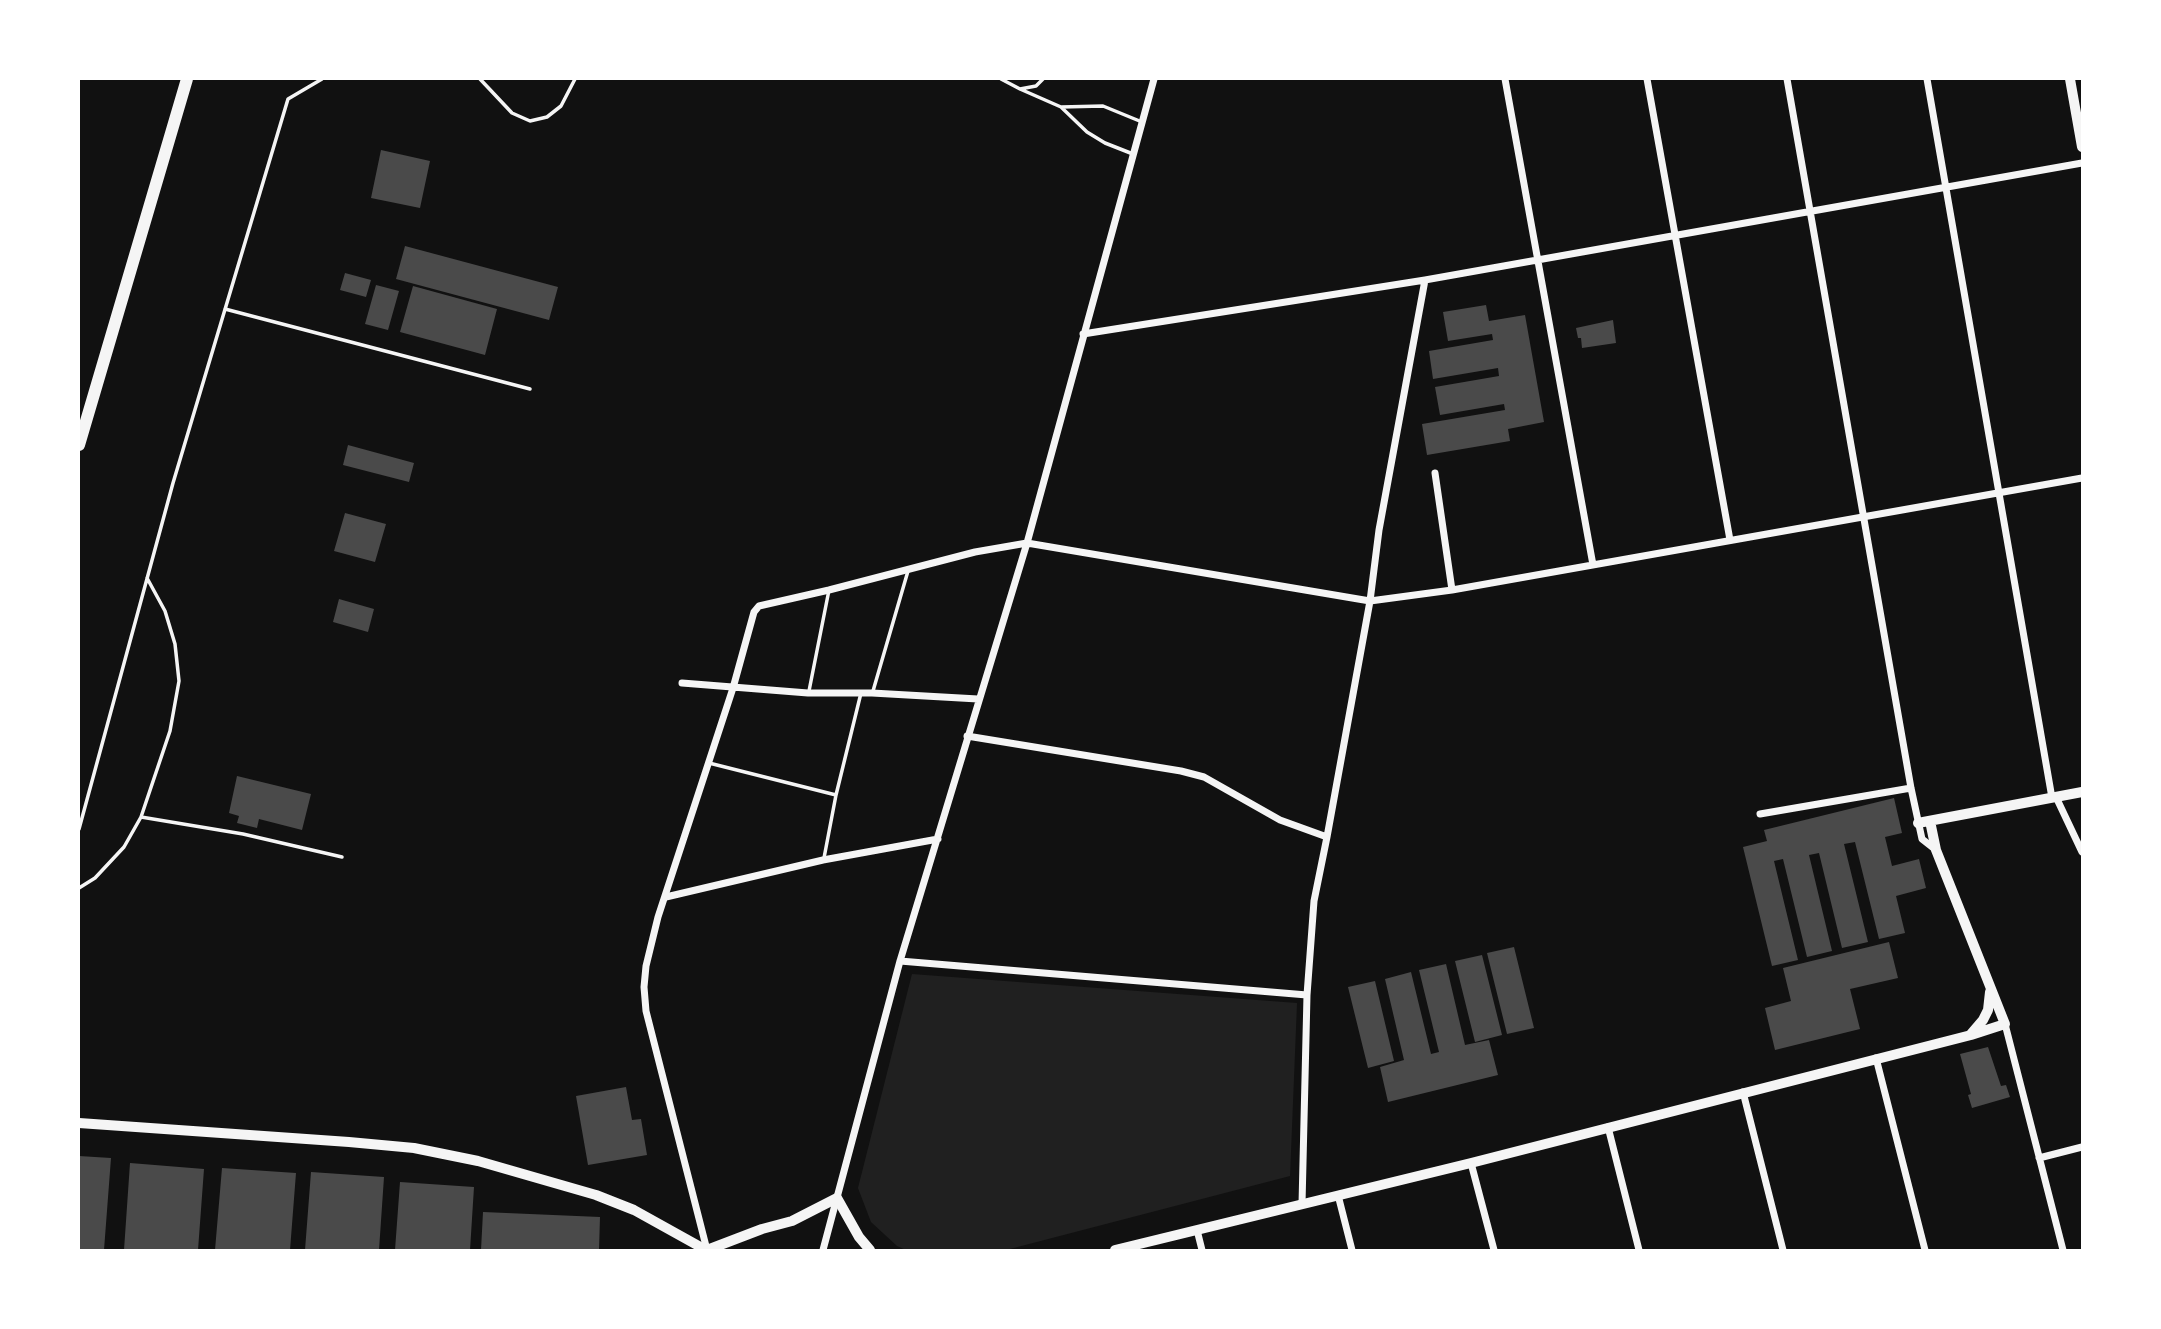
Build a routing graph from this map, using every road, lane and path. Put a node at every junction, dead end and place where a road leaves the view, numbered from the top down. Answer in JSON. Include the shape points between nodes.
{"nodes":[{"id":1,"x":187,"y":79,"type":"edge"},
{"id":2,"x":322,"y":79,"type":"edge"},
{"id":3,"x":480,"y":79,"type":"edge"},
{"id":4,"x":575,"y":79,"type":"edge"},
{"id":5,"x":1001,"y":79,"type":"edge"},
{"id":6,"x":1043,"y":79,"type":"edge"},
{"id":7,"x":1154,"y":79,"type":"edge"},
{"id":8,"x":1505,"y":79,"type":"edge"},
{"id":9,"x":1647,"y":79,"type":"edge"},
{"id":10,"x":1787,"y":79,"type":"edge"},
{"id":11,"x":1927,"y":79,"type":"edge"},
{"id":12,"x":2070,"y":79,"type":"edge"},
{"id":13,"x":1020,"y":89,"type":"junction"},
{"id":14,"x":1061,"y":107,"type":"junction"},
{"id":15,"x":1142,"y":121,"type":"junction"},
{"id":16,"x":2082,"y":147,"type":"edge"},
{"id":17,"x":1133,"y":154,"type":"junction"},
{"id":18,"x":2082,"y":163,"type":"edge"},
{"id":19,"x":1946,"y":186,"type":"junction"},
{"id":20,"x":1810,"y":211,"type":"junction"},
{"id":21,"x":1675,"y":235,"type":"junction"},
{"id":22,"x":1538,"y":260,"type":"junction"},
{"id":23,"x":1425,"y":280,"type":"junction"},
{"id":24,"x":225,"y":309,"type":"junction"},
{"id":25,"x":1083,"y":334,"type":"junction"},
{"id":26,"x":530,"y":389,"type":"dead end"},
{"id":27,"x":79,"y":445,"type":"edge"},
{"id":28,"x":1435,"y":473,"type":"dead end"},
{"id":29,"x":2082,"y":478,"type":"edge"},
{"id":30,"x":1999,"y":493,"type":"junction"},
{"id":31,"x":1864,"y":518,"type":"junction"},
{"id":32,"x":1730,"y":540,"type":"junction"},
{"id":33,"x":1027,"y":543,"type":"junction"},
{"id":34,"x":1593,"y":565,"type":"junction"},
{"id":35,"x":908,"y":569,"type":"junction"},
{"id":36,"x":147,"y":578,"type":"junction"},
{"id":37,"x":829,"y":590,"type":"junction"},
{"id":38,"x":1452,"y":590,"type":"junction"},
{"id":39,"x":1370,"y":601,"type":"junction"},
{"id":40,"x":682,"y":683,"type":"dead end"},
{"id":41,"x":733,"y":688,"type":"junction"},
{"id":42,"x":808,"y":693,"type":"junction"},
{"id":43,"x":862,"y":693,"type":"junction"},
{"id":44,"x":872,"y":693,"type":"junction"},
{"id":45,"x":978,"y":699,"type":"junction"},
{"id":46,"x":967,"y":736,"type":"junction"},
{"id":47,"x":709,"y":763,"type":"junction"},
{"id":48,"x":1912,"y":788,"type":"junction"},
{"id":49,"x":2082,"y":792,"type":"edge"},
{"id":50,"x":836,"y":795,"type":"junction"},
{"id":51,"x":2054,"y":797,"type":"junction"},
{"id":52,"x":1760,"y":814,"type":"dead end"},
{"id":53,"x":141,"y":817,"type":"junction"},
{"id":54,"x":1930,"y":821,"type":"junction"},
{"id":55,"x":1918,"y":823,"type":"junction"},
{"id":56,"x":79,"y":829,"type":"edge"},
{"id":57,"x":1327,"y":837,"type":"junction"},
{"id":58,"x":938,"y":839,"type":"junction"},
{"id":59,"x":1936,"y":850,"type":"junction"},
{"id":60,"x":2082,"y":852,"type":"edge"},
{"id":61,"x":342,"y":857,"type":"dead end"},
{"id":62,"x":823,"y":860,"type":"junction"},
{"id":63,"x":79,"y":888,"type":"edge"},
{"id":64,"x":666,"y":897,"type":"junction"},
{"id":65,"x":901,"y":961,"type":"junction"},
{"id":66,"x":1990,"y":985,"type":"junction"},
{"id":67,"x":1307,"y":995,"type":"junction"},
{"id":68,"x":2005,"y":1024,"type":"junction"},
{"id":69,"x":1971,"y":1035,"type":"junction"},
{"id":70,"x":1876,"y":1058,"type":"junction"},
{"id":71,"x":1743,"y":1092,"type":"junction"},
{"id":72,"x":79,"y":1123,"type":"edge"},
{"id":73,"x":1608,"y":1127,"type":"junction"},
{"id":74,"x":2082,"y":1147,"type":"edge"},
{"id":75,"x":2039,"y":1158,"type":"junction"},
{"id":76,"x":1471,"y":1163,"type":"junction"},
{"id":77,"x":1338,"y":1195,"type":"junction"},
{"id":78,"x":836,"y":1198,"type":"junction"},
{"id":79,"x":1302,"y":1204,"type":"junction"},
{"id":80,"x":1197,"y":1230,"type":"junction"},
{"id":81,"x":707,"y":1250,"type":"edge"},
{"id":82,"x":823,"y":1250,"type":"edge"},
{"id":83,"x":870,"y":1250,"type":"edge"},
{"id":84,"x":1115,"y":1250,"type":"edge"},
{"id":85,"x":1202,"y":1250,"type":"edge"},
{"id":86,"x":1352,"y":1250,"type":"edge"},
{"id":87,"x":1494,"y":1250,"type":"edge"},
{"id":88,"x":1639,"y":1250,"type":"edge"},
{"id":89,"x":1783,"y":1250,"type":"edge"},
{"id":90,"x":1925,"y":1250,"type":"edge"},
{"id":91,"x":2063,"y":1250,"type":"edge"}],
"edges":[{"from":1,"to":27,"type":"highway"},
{"from":2,"to":24,"type":"lane","via":[[288,99]]},
{"from":3,"to":4,"type":"lane","via":[[512,113],[530,121],[547,117],[561,106]]},
{"from":5,"to":13,"type":"lane"},
{"from":6,"to":13,"type":"lane","via":[[1036,86]]},
{"from":7,"to":15,"type":"street"},
{"from":8,"to":22,"type":"street"},
{"from":9,"to":21,"type":"street"},
{"from":10,"to":20,"type":"street"},
{"from":11,"to":19,"type":"street"},
{"from":12,"to":16,"type":"street"},
{"from":13,"to":14,"type":"lane"},
{"from":14,"to":15,"type":"lane","via":[[1103,106]]},
{"from":14,"to":17,"type":"lane","via":[[1087,132]]},
{"from":15,"to":17,"type":"street"},
{"from":17,"to":25,"type":"street"},
{"from":18,"to":19,"type":"street"},
{"from":19,"to":20,"type":"street"},
{"from":19,"to":30,"type":"street"},
{"from":20,"to":21,"type":"street"},
{"from":20,"to":31,"type":"street"},
{"from":21,"to":22,"type":"street"},
{"from":21,"to":32,"type":"street"},
{"from":22,"to":23,"type":"street"},
{"from":22,"to":34,"type":"street"},
{"from":23,"to":25,"type":"street"},
{"from":23,"to":39,"type":"street"},
{"from":24,"to":26,"type":"lane"},
{"from":24,"to":36,"type":"lane"},
{"from":25,"to":33,"type":"street"},
{"from":28,"to":38,"type":"street"},
{"from":29,"to":30,"type":"street"},
{"from":30,"to":31,"type":"street"},
{"from":30,"to":51,"type":"street"},
{"from":31,"to":32,"type":"street"},
{"from":31,"to":48,"type":"street"},
{"from":32,"to":34,"type":"street"},
{"from":33,"to":35,"type":"street"},
{"from":33,"to":39,"type":"street"},
{"from":33,"to":45,"type":"street"},
{"from":34,"to":38,"type":"street"},
{"from":35,"to":37,"type":"street"},
{"from":35,"to":44,"type":"lane"},
{"from":36,"to":53,"type":"lane","via":[[165,611],[180,681],[170,731]]},
{"from":36,"to":56,"type":"lane"},
{"from":37,"to":41,"type":"street","via":[[759,606]]},
{"from":37,"to":42,"type":"lane"},
{"from":38,"to":39,"type":"street"},
{"from":39,"to":57,"type":"street"},
{"from":40,"to":41,"type":"street"},
{"from":41,"to":42,"type":"street"},
{"from":41,"to":47,"type":"street"},
{"from":42,"to":43,"type":"street"},
{"from":43,"to":44,"type":"street"},
{"from":43,"to":50,"type":"lane"},
{"from":44,"to":45,"type":"street"},
{"from":45,"to":46,"type":"street"},
{"from":46,"to":57,"type":"street","via":[[1204,777],[1280,820]]},
{"from":46,"to":58,"type":"street"},
{"from":47,"to":50,"type":"lane"},
{"from":47,"to":64,"type":"street"},
{"from":48,"to":52,"type":"street"},
{"from":48,"to":55,"type":"street"},
{"from":49,"to":51,"type":"street"},
{"from":50,"to":62,"type":"lane"},
{"from":51,"to":54,"type":"street"},
{"from":51,"to":60,"type":"street"},
{"from":53,"to":61,"type":"lane"},
{"from":53,"to":63,"type":"lane","via":[[124,847],[96,878]]},
{"from":54,"to":55,"type":"street"},
{"from":54,"to":59,"type":"street"},
{"from":55,"to":59,"type":"street","via":[[1922,839]]},
{"from":57,"to":67,"type":"street","via":[[1314,901]]},
{"from":58,"to":62,"type":"street"},
{"from":58,"to":65,"type":"street"},
{"from":59,"to":66,"type":"street"},
{"from":62,"to":64,"type":"street"},
{"from":64,"to":81,"type":"street","via":[[646,966],[645,1002]]},
{"from":65,"to":67,"type":"street"},
{"from":65,"to":78,"type":"street"},
{"from":66,"to":68,"type":"street"},
{"from":66,"to":69,"type":"street","via":[[1987,1010]]},
{"from":67,"to":79,"type":"street"},
{"from":68,"to":69,"type":"street"},
{"from":68,"to":75,"type":"street"},
{"from":69,"to":70,"type":"street"},
{"from":70,"to":71,"type":"street"},
{"from":70,"to":90,"type":"street"},
{"from":71,"to":73,"type":"street"},
{"from":71,"to":89,"type":"street"},
{"from":72,"to":81,"type":"street","via":[[414,1148],[596,1195]]},
{"from":73,"to":76,"type":"street"},
{"from":73,"to":88,"type":"street"},
{"from":74,"to":75,"type":"street"},
{"from":75,"to":91,"type":"street"},
{"from":76,"to":77,"type":"street"},
{"from":76,"to":87,"type":"street"},
{"from":77,"to":79,"type":"street"},
{"from":77,"to":86,"type":"street"},
{"from":78,"to":81,"type":"street","via":[[792,1221]]},
{"from":78,"to":82,"type":"street"},
{"from":78,"to":83,"type":"street"},
{"from":79,"to":80,"type":"street"},
{"from":80,"to":84,"type":"street"},
{"from":80,"to":85,"type":"street"}]}
